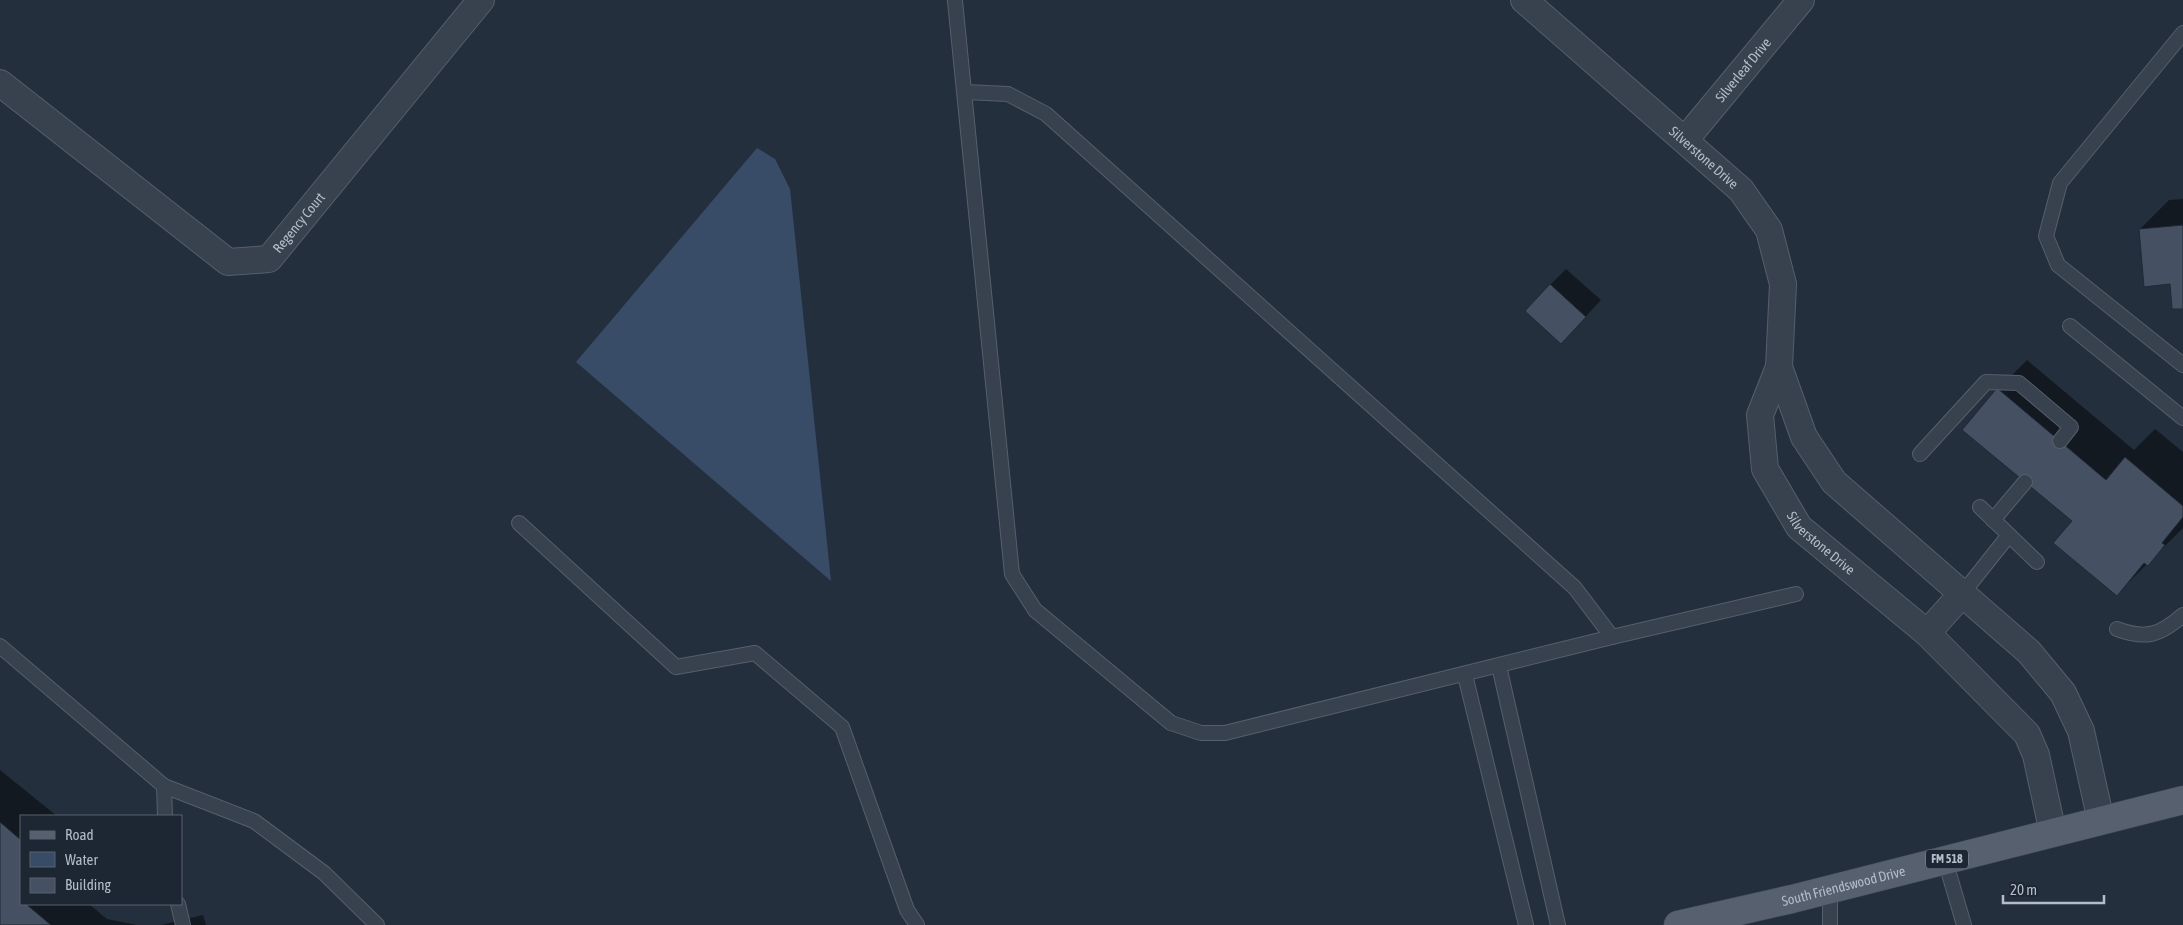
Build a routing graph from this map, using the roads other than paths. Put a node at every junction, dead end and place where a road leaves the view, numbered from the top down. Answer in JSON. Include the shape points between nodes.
{"nodes":[{"id":1,"x":481,"y":0,"type":"edge"},
{"id":2,"x":1524,"y":0,"type":"edge"},
{"id":3,"x":1801,"y":0,"type":"edge"},
{"id":4,"x":956,"y":1,"type":"edge"},
{"id":5,"x":2183,"y":33,"type":"edge"},
{"id":6,"x":0,"y":83,"type":"edge"},
{"id":7,"x":965,"y":92,"type":"junction"},
{"id":8,"x":1685,"y":140,"type":"junction"},
{"id":9,"x":2070,"y":326,"type":"dead end"},
{"id":10,"x":2183,"y":365,"type":"edge"},
{"id":11,"x":1779,"y":367,"type":"junction"},
{"id":12,"x":2183,"y":418,"type":"edge"},
{"id":13,"x":2060,"y":441,"type":"dead end"},
{"id":14,"x":1920,"y":454,"type":"dead end"},
{"id":15,"x":2025,"y":482,"type":"dead end"},
{"id":16,"x":1980,"y":507,"type":"dead end"},
{"id":17,"x":1993,"y":520,"type":"junction"},
{"id":18,"x":519,"y":523,"type":"dead end"},
{"id":19,"x":2009,"y":535,"type":"junction"},
{"id":20,"x":2037,"y":562,"type":"dead end"},
{"id":21,"x":1796,"y":594,"type":"dead end"},
{"id":22,"x":1962,"y":594,"type":"junction"},
{"id":23,"x":2183,"y":615,"type":"edge"},
{"id":24,"x":2117,"y":629,"type":"dead end"},
{"id":25,"x":1927,"y":633,"type":"junction"},
{"id":26,"x":1612,"y":637,"type":"junction"},
{"id":27,"x":0,"y":646,"type":"edge"},
{"id":28,"x":1499,"y":666,"type":"junction"},
{"id":29,"x":1465,"y":675,"type":"junction"},
{"id":30,"x":164,"y":786,"type":"junction"},
{"id":31,"x":2183,"y":800,"type":"edge"},
{"id":32,"x":166,"y":815,"type":"edge"},
{"id":33,"x":2102,"y":820,"type":"junction"},
{"id":34,"x":2053,"y":833,"type":"junction"},
{"id":35,"x":1945,"y":860,"type":"junction"},
{"id":36,"x":1830,"y":889,"type":"junction"},
{"id":37,"x":178,"y":905,"type":"edge"},
{"id":38,"x":183,"y":925,"type":"edge"},
{"id":39,"x":377,"y":925,"type":"edge"},
{"id":40,"x":917,"y":925,"type":"edge"},
{"id":41,"x":1526,"y":925,"type":"edge"},
{"id":42,"x":1558,"y":925,"type":"edge"},
{"id":43,"x":1678,"y":925,"type":"edge"},
{"id":44,"x":1830,"y":925,"type":"edge"},
{"id":45,"x":1964,"y":925,"type":"edge"}],
"edges":[{"from":1,"to":6,"type":"street","name":"Regency Court","via":[[269,259],[228,262]]},
{"from":2,"to":8,"type":"street","name":"Silverstone Drive"},
{"from":3,"to":8,"type":"street","name":"Silverleaf Drive"},
{"from":4,"to":7,"type":"lane"},
{"from":5,"to":10,"type":"lane","via":[[2060,183],[2046,236],[2058,266]]},
{"from":7,"to":26,"type":"lane","via":[[1008,94],[1046,114],[1575,588]]},
{"from":7,"to":29,"type":"lane","via":[[1012,574],[1035,610],[1171,723],[1201,733],[1225,733]]},
{"from":8,"to":11,"type":"street","name":"Silverstone Drive","via":[[1741,190],[1769,230],[1783,284]]},
{"from":9,"to":12,"type":"lane"},
{"from":11,"to":22,"type":"street","name":"Silverstone Drive","via":[[1804,437],[1834,482]]},
{"from":11,"to":25,"type":"street","name":"Silverstone Drive","via":[[1760,415],[1765,469],[1799,526]]},
{"from":13,"to":14,"type":"lane","via":[[2071,428],[2020,383],[1986,382]]},
{"from":15,"to":17,"type":"lane"},
{"from":16,"to":17,"type":"lane"},
{"from":17,"to":19,"type":"lane"},
{"from":18,"to":40,"type":"lane","via":[[676,667],[755,653],[842,727],[907,910]]},
{"from":19,"to":20,"type":"lane"},
{"from":19,"to":22,"type":"lane"},
{"from":21,"to":26,"type":"lane"},
{"from":22,"to":25,"type":"street"},
{"from":22,"to":33,"type":"street","name":"Silverstone Drive","via":[[2029,652],[2063,693],[2080,731]]},
{"from":23,"to":24,"type":"lane","via":[[2169,627],[2151,635],[2133,635]]},
{"from":25,"to":34,"type":"street","name":"Silverstone Drive","via":[[2027,734],[2036,755]]},
{"from":26,"to":28,"type":"lane"},
{"from":27,"to":30,"type":"lane"},
{"from":28,"to":29,"type":"lane"},
{"from":28,"to":42,"type":"lane"},
{"from":29,"to":41,"type":"lane"},
{"from":30,"to":32,"type":"lane"},
{"from":30,"to":39,"type":"lane","via":[[254,821],[324,873]]},
{"from":31,"to":33,"type":"main road","name":"South Friendswood Drive","number":"FM 518"},
{"from":33,"to":34,"type":"main road","name":"South Friendswood Drive","number":"FM 518"},
{"from":34,"to":35,"type":"main road","name":"South Friendswood Drive","number":"FM 518"},
{"from":35,"to":36,"type":"main road","name":"South Friendswood Drive","number":"FM 518"},
{"from":35,"to":45,"type":"lane"},
{"from":36,"to":43,"type":"main road","name":"South Friendswood Drive","number":"FM 518"},
{"from":36,"to":44,"type":"lane"},
{"from":37,"to":38,"type":"lane"}]}
